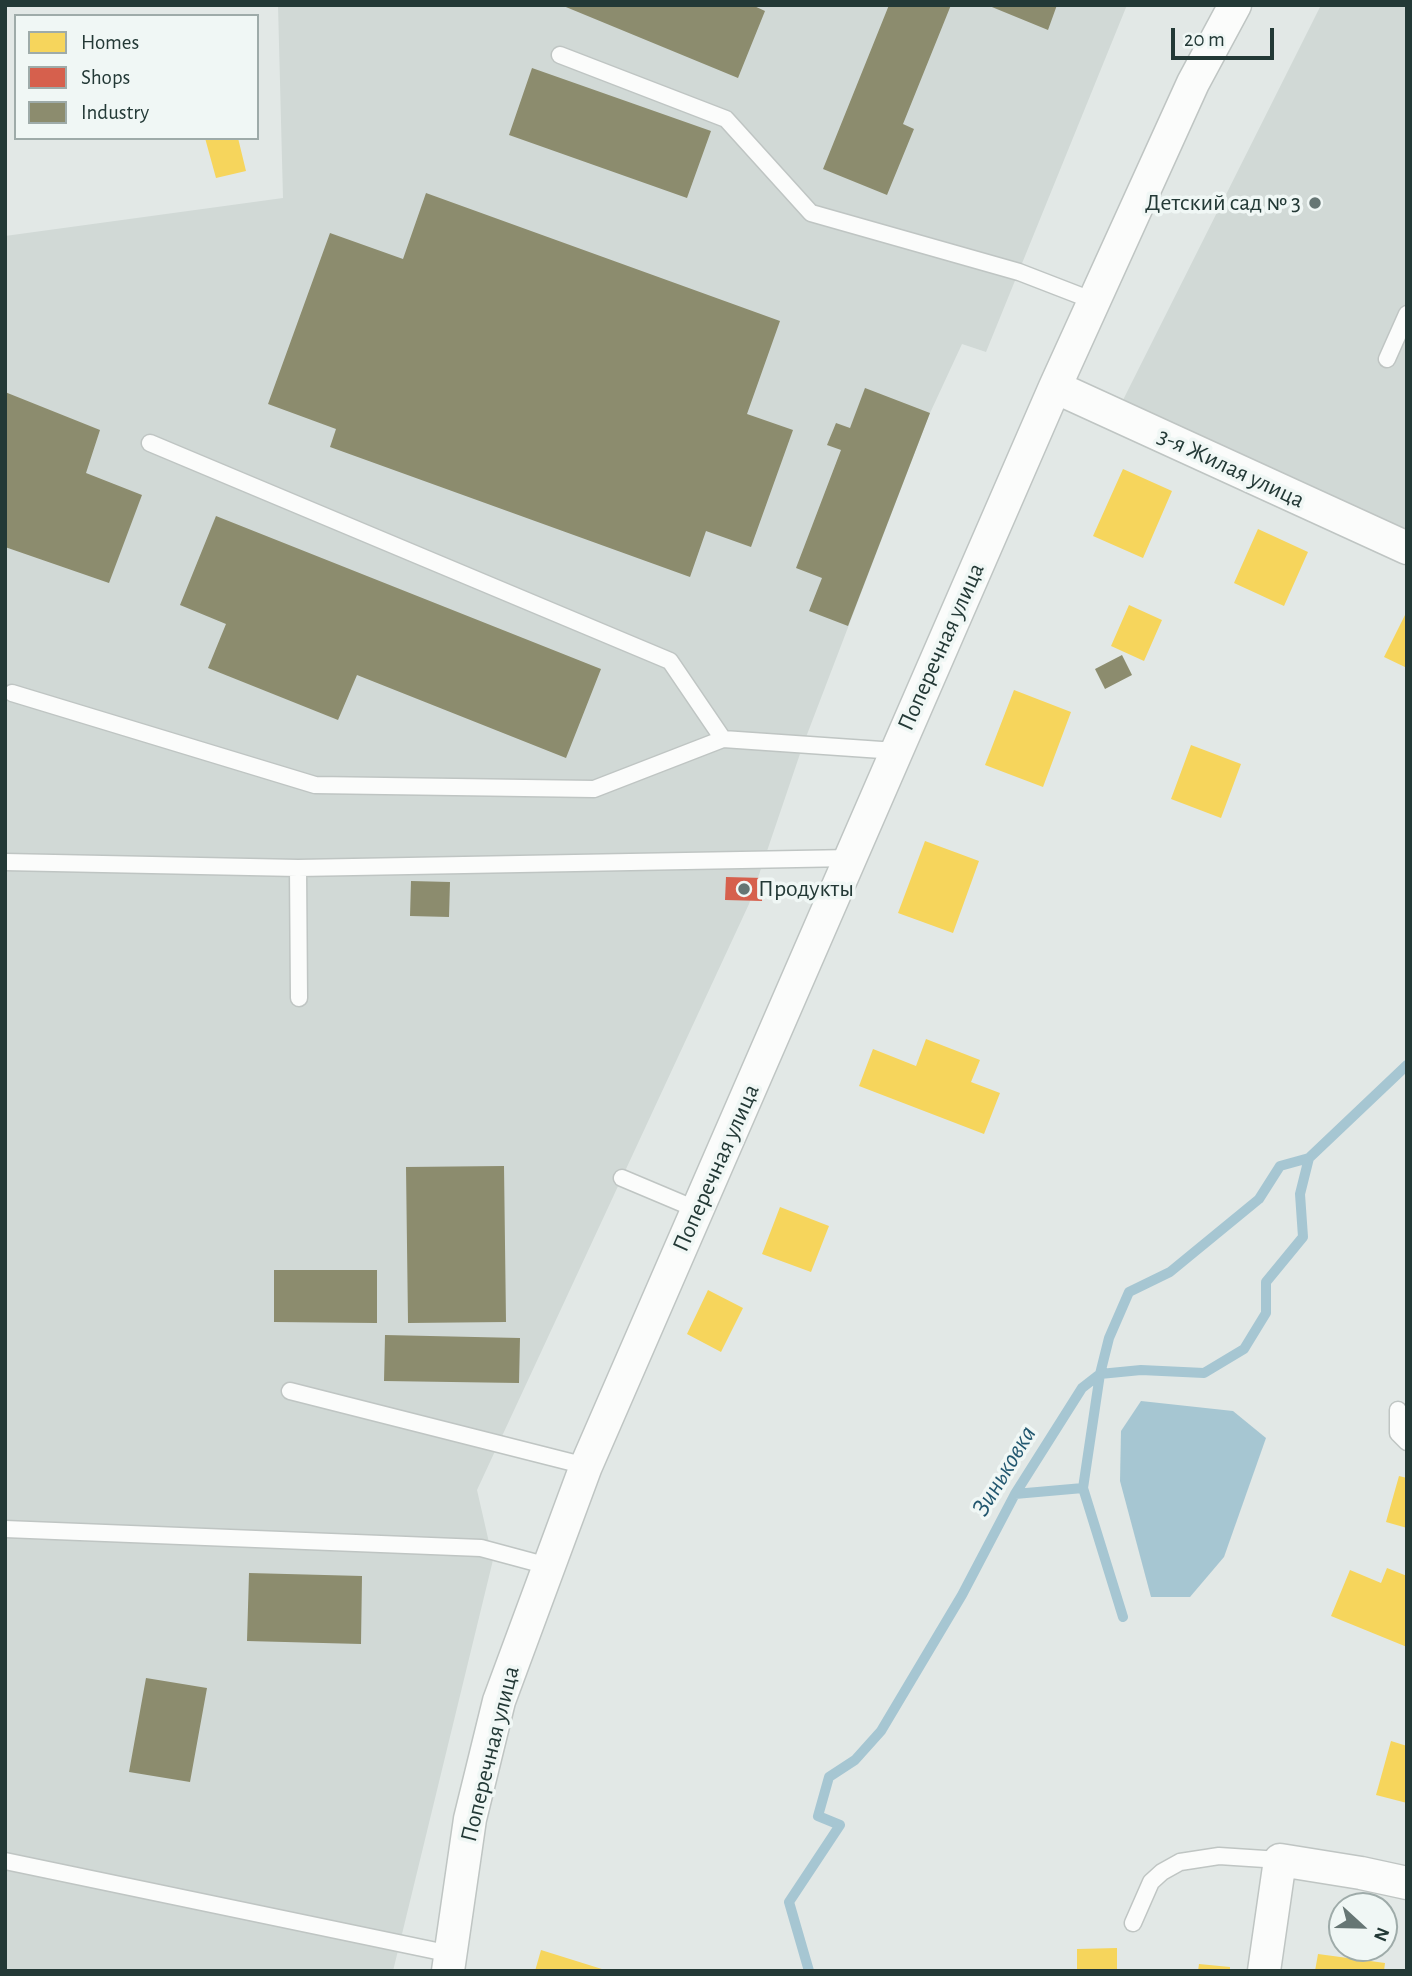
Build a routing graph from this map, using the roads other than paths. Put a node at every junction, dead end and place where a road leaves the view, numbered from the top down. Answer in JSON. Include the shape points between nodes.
{"nodes":[{"id":1,"x":1235,"y":5,"type":"edge"},
{"id":2,"x":560,"y":55,"type":"dead end"},
{"id":3,"x":1094,"y":301,"type":"junction"},
{"id":4,"x":1407,"y":314,"type":"edge"},
{"id":5,"x":1387,"y":359,"type":"dead end"},
{"id":6,"x":1055,"y":387,"type":"junction"},
{"id":7,"x":150,"y":443,"type":"dead end"},
{"id":8,"x":1407,"y":548,"type":"edge"},
{"id":9,"x":12,"y":693,"type":"dead end"},
{"id":10,"x":723,"y":739,"type":"junction"},
{"id":11,"x":896,"y":751,"type":"junction"},
{"id":12,"x":852,"y":858,"type":"junction"},
{"id":13,"x":5,"y":862,"type":"edge"},
{"id":14,"x":298,"y":868,"type":"junction"},
{"id":15,"x":299,"y":998,"type":"dead end"},
{"id":16,"x":622,"y":1178,"type":"dead end"},
{"id":17,"x":698,"y":1210,"type":"junction"},
{"id":18,"x":290,"y":1391,"type":"dead end"},
{"id":19,"x":1398,"y":1410,"type":"dead end"},
{"id":20,"x":1407,"y":1442,"type":"edge"},
{"id":21,"x":586,"y":1466,"type":"junction"},
{"id":22,"x":5,"y":1529,"type":"edge"},
{"id":23,"x":548,"y":1566,"type":"junction"},
{"id":24,"x":1280,"y":1860,"type":"junction"},
{"id":25,"x":5,"y":1861,"type":"edge"},
{"id":26,"x":1407,"y":1883,"type":"edge"},
{"id":27,"x":1133,"y":1923,"type":"dead end"},
{"id":28,"x":449,"y":1962,"type":"edge"},
{"id":29,"x":1264,"y":1971,"type":"edge"}],
"edges":[{"from":1,"to":3,"type":"street","name":"Поперечная улица","via":[[1193,83]]},
{"from":2,"to":3,"type":"lane","via":[[726,119],[811,214],[1019,272]]},
{"from":3,"to":6,"type":"street","name":"Поперечная улица"},
{"from":4,"to":5,"type":"lane"},
{"from":6,"to":8,"type":"street","name":"3-я Жилая улица"},
{"from":6,"to":11,"type":"street","name":"Поперечная улица"},
{"from":7,"to":10,"type":"lane","via":[[670,661]]},
{"from":9,"to":10,"type":"lane","via":[[314,785],[594,789]]},
{"from":10,"to":11,"type":"lane"},
{"from":11,"to":12,"type":"street","name":"Поперечная улица"},
{"from":12,"to":14,"type":"lane"},
{"from":12,"to":17,"type":"street","name":"Поперечная улица"},
{"from":13,"to":14,"type":"lane"},
{"from":14,"to":15,"type":"lane"},
{"from":16,"to":17,"type":"lane"},
{"from":17,"to":21,"type":"street","name":"Поперечная улица"},
{"from":18,"to":21,"type":"lane"},
{"from":19,"to":20,"type":"lane","via":[[1398,1433]]},
{"from":21,"to":23,"type":"street","name":"Поперечная улица"},
{"from":22,"to":23,"type":"lane","via":[[481,1548]]},
{"from":23,"to":28,"type":"street","name":"Поперечная улица","via":[[496,1714],[470,1819]]},
{"from":24,"to":26,"type":"street"},
{"from":24,"to":27,"type":"lane","via":[[1219,1856],[1180,1862],[1152,1882]]},
{"from":24,"to":29,"type":"street"},
{"from":25,"to":28,"type":"lane"}]}
